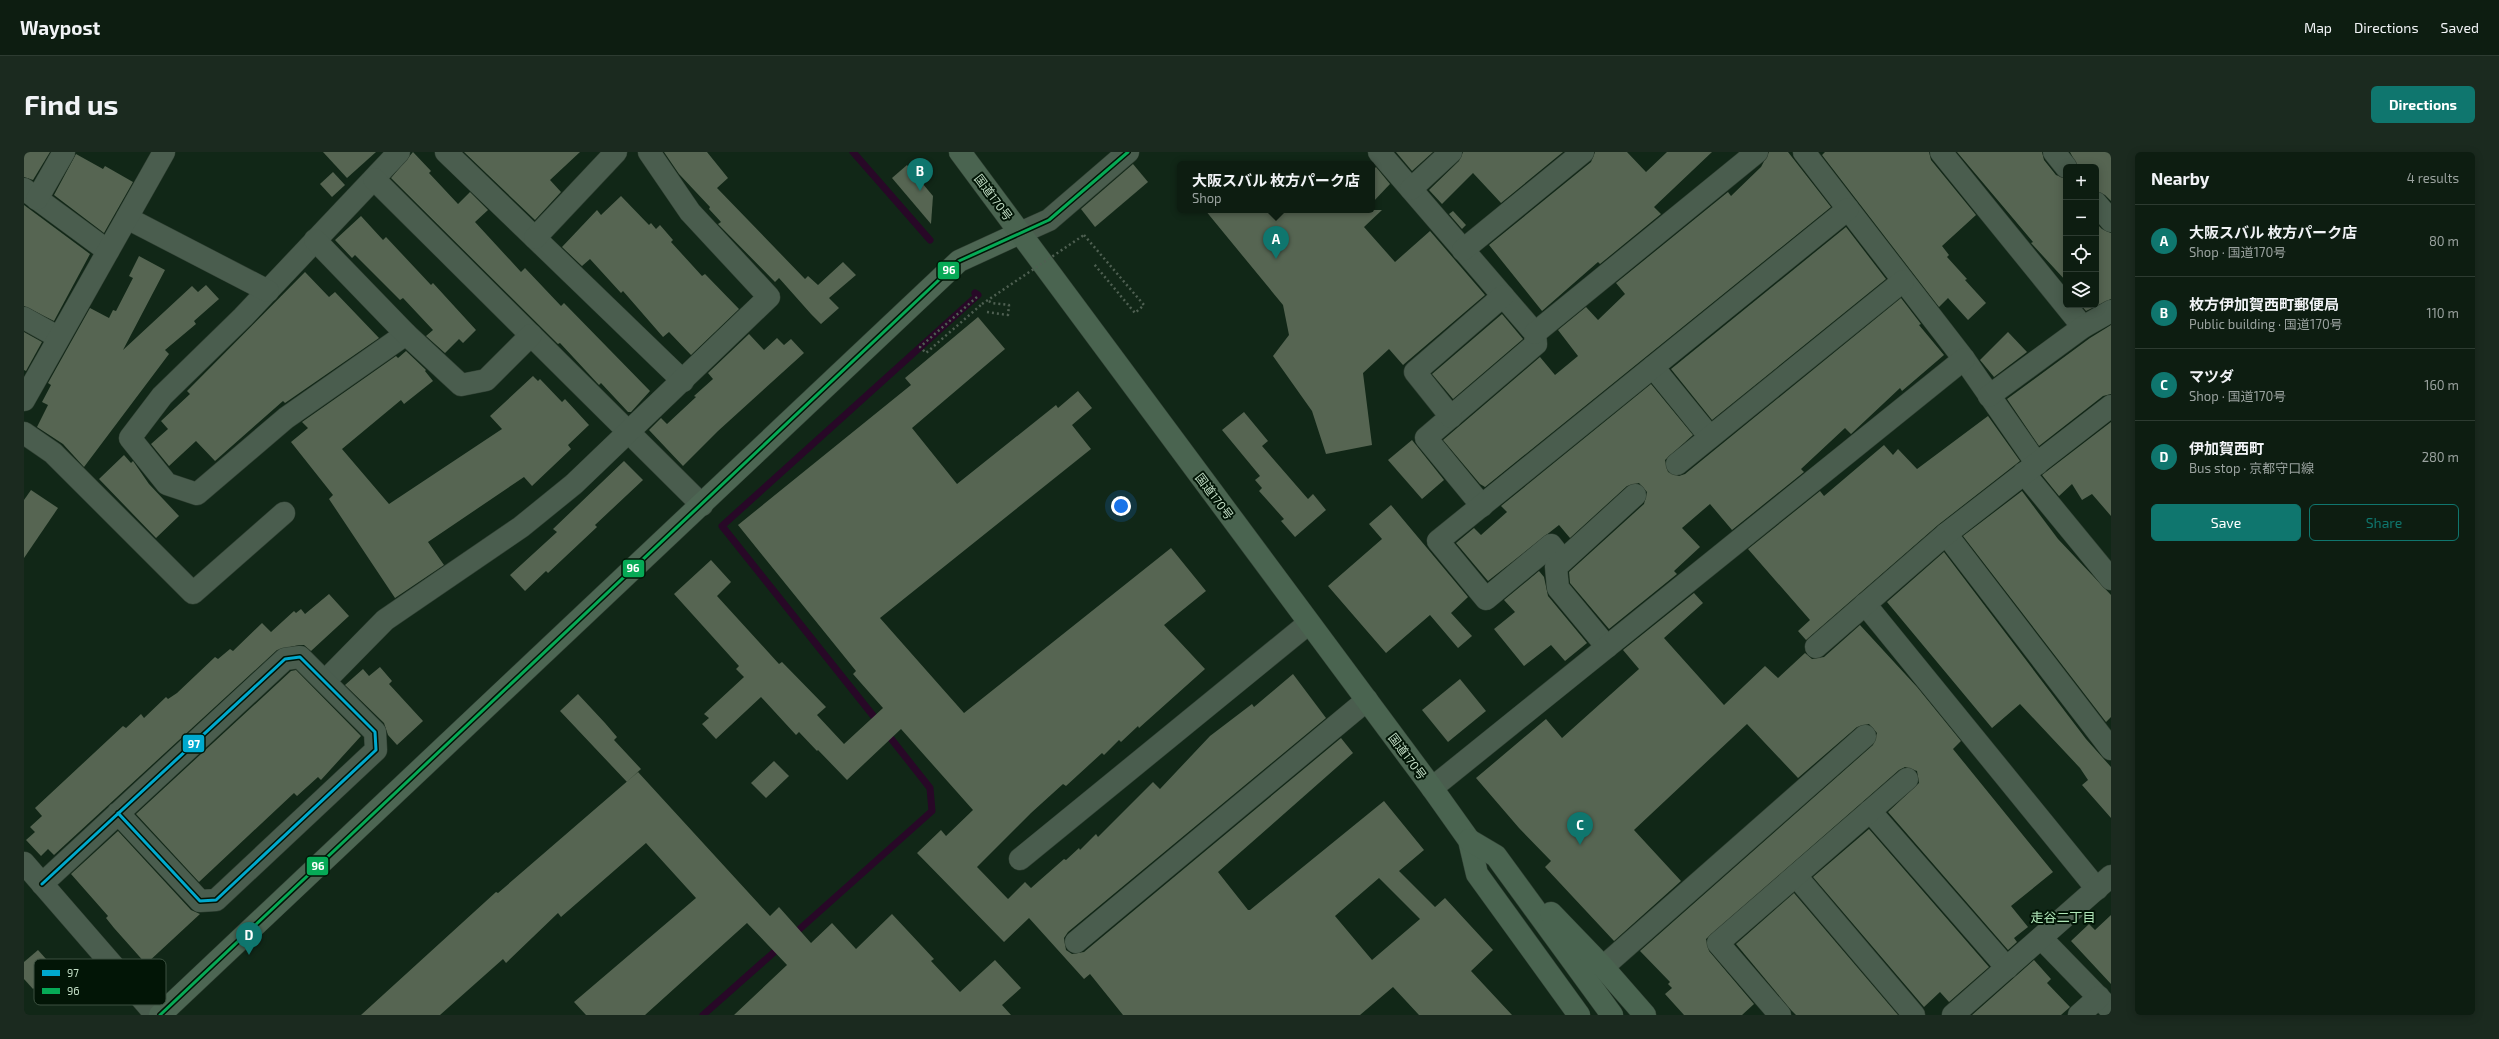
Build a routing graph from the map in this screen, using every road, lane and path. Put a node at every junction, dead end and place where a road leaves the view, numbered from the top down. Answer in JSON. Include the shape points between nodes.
{"nodes":[{"id":1,"x":64,"y":152,"type":"edge"},
{"id":2,"x":164,"y":152,"type":"edge"},
{"id":3,"x":399,"y":152,"type":"edge"},
{"id":4,"x":446,"y":152,"type":"edge"},
{"id":5,"x":616,"y":152,"type":"edge"},
{"id":6,"x":649,"y":152,"type":"edge"},
{"id":7,"x":960,"y":152,"type":"edge"},
{"id":8,"x":1128,"y":152,"type":"edge"},
{"id":9,"x":1379,"y":152,"type":"edge"},
{"id":10,"x":1451,"y":152,"type":"edge"},
{"id":11,"x":1583,"y":152,"type":"edge"},
{"id":12,"x":1757,"y":152,"type":"edge"},
{"id":13,"x":1804,"y":152,"type":"edge"},
{"id":14,"x":1941,"y":152,"type":"edge"},
{"id":15,"x":2054,"y":152,"type":"edge"},
{"id":16,"x":2064,"y":164,"type":"edge"},
{"id":17,"x":374,"y":179,"type":"junction"},
{"id":18,"x":1411,"y":189,"type":"junction"},
{"id":19,"x":30,"y":194,"type":"edge"},
{"id":20,"x":2099,"y":207,"type":"edge"},
{"id":21,"x":1848,"y":209,"type":"junction"},
{"id":22,"x":127,"y":218,"type":"junction"},
{"id":23,"x":2111,"y":221,"type":"edge"},
{"id":24,"x":1020,"y":232,"type":"junction"},
{"id":25,"x":535,"y":238,"type":"junction"},
{"id":26,"x":315,"y":240,"type":"junction"},
{"id":27,"x":1463,"y":250,"type":"junction"},
{"id":28,"x":108,"y":251,"type":"junction"},
{"id":29,"x":1094,"y":264,"type":"dead end"},
{"id":30,"x":1903,"y":281,"type":"junction"},
{"id":31,"x":268,"y":291,"type":"junction"},
{"id":32,"x":1503,"y":296,"type":"junction"},
{"id":33,"x":976,"y":297,"type":"dead end"},
{"id":34,"x":987,"y":300,"type":"junction"},
{"id":35,"x":2111,"y":311,"type":"edge"},
{"id":36,"x":987,"y":312,"type":"dead end"},
{"id":37,"x":24,"y":318,"type":"edge"},
{"id":38,"x":2083,"y":327,"type":"junction"},
{"id":39,"x":1535,"y":333,"type":"junction"},
{"id":40,"x":406,"y":334,"type":"junction"},
{"id":41,"x":531,"y":335,"type":"junction"},
{"id":42,"x":58,"y":337,"type":"junction"},
{"id":43,"x":1964,"y":360,"type":"junction"},
{"id":44,"x":1653,"y":367,"type":"junction"},
{"id":45,"x":683,"y":382,"type":"junction"},
{"id":46,"x":1989,"y":396,"type":"junction"},
{"id":47,"x":24,"y":400,"type":"edge"},
{"id":48,"x":2111,"y":406,"type":"edge"},
{"id":49,"x":1451,"y":417,"type":"junction"},
{"id":50,"x":629,"y":432,"type":"junction"},
{"id":51,"x":24,"y":433,"type":"edge"},
{"id":52,"x":1710,"y":437,"type":"junction"},
{"id":53,"x":1676,"y":464,"type":"dead end"},
{"id":54,"x":2030,"y":468,"type":"junction"},
{"id":55,"x":1636,"y":495,"type":"dead end"},
{"id":56,"x":702,"y":505,"type":"junction"},
{"id":57,"x":1482,"y":506,"type":"junction"},
{"id":58,"x":284,"y":513,"type":"dead end"},
{"id":59,"x":1946,"y":534,"type":"junction"},
{"id":60,"x":1562,"y":559,"type":"junction"},
{"id":61,"x":2107,"y":565,"type":"edge"},
{"id":62,"x":1865,"y":604,"type":"junction"},
{"id":63,"x":1309,"y":623,"type":"junction"},
{"id":64,"x":1606,"y":647,"type":"junction"},
{"id":65,"x":1816,"y":647,"type":"dead end"},
{"id":66,"x":324,"y":681,"type":"junction"},
{"id":67,"x":1367,"y":700,"type":"junction"},
{"id":68,"x":1865,"y":736,"type":"dead end"},
{"id":69,"x":2111,"y":749,"type":"edge"},
{"id":70,"x":1907,"y":779,"type":"dead end"},
{"id":71,"x":1432,"y":788,"type":"junction"},
{"id":72,"x":1870,"y":811,"type":"junction"},
{"id":73,"x":118,"y":813,"type":"junction"},
{"id":74,"x":1469,"y":840,"type":"junction"},
{"id":75,"x":1496,"y":856,"type":"junction"},
{"id":76,"x":1020,"y":859,"type":"dead end"},
{"id":77,"x":24,"y":863,"type":"edge"},
{"id":78,"x":1796,"y":876,"type":"junction"},
{"id":79,"x":2104,"y":882,"type":"edge"},
{"id":80,"x":42,"y":884,"type":"junction"},
{"id":81,"x":2041,"y":938,"type":"junction"},
{"id":82,"x":1076,"y":942,"type":"dead end"},
{"id":83,"x":107,"y":959,"type":"edge"},
{"id":84,"x":1603,"y":967,"type":"junction"},
{"id":85,"x":2006,"y":968,"type":"junction"},
{"id":86,"x":2105,"y":1004,"type":"edge"},
{"id":87,"x":147,"y":1005,"type":"edge"},
{"id":88,"x":1602,"y":1006,"type":"edge"},
{"id":89,"x":156,"y":1015,"type":"edge"},
{"id":90,"x":160,"y":1015,"type":"edge"},
{"id":91,"x":1579,"y":1015,"type":"edge"},
{"id":92,"x":1612,"y":1015,"type":"edge"},
{"id":93,"x":1645,"y":1015,"type":"edge"},
{"id":94,"x":1780,"y":1015,"type":"edge"},
{"id":95,"x":1914,"y":1015,"type":"edge"},
{"id":96,"x":1953,"y":1015,"type":"edge"},
{"id":97,"x":2079,"y":1015,"type":"edge"}],
"edges":[{"from":1,"to":19,"type":"street"},
{"from":2,"to":22,"type":"street"},
{"from":3,"to":17,"type":"street"},
{"from":4,"to":25,"type":"street"},
{"from":5,"to":25,"type":"street"},
{"from":6,"to":45,"type":"street","via":[[690,212],[769,297]]},
{"from":7,"to":24,"type":"highway","name":"国道170号"},
{"from":8,"to":24,"type":"street","via":[[1049,220]]},
{"from":9,"to":18,"type":"street"},
{"from":10,"to":18,"type":"street"},
{"from":11,"to":27,"type":"street"},
{"from":12,"to":39,"type":"street"},
{"from":13,"to":21,"type":"street"},
{"from":14,"to":38,"type":"street"},
{"from":15,"to":16,"type":"street"},
{"from":17,"to":26,"type":"street"},
{"from":17,"to":41,"type":"street"},
{"from":18,"to":27,"type":"street"},
{"from":19,"to":28,"type":"street"},
{"from":20,"to":23,"type":"street"},
{"from":21,"to":30,"type":"street"},
{"from":21,"to":44,"type":"street"},
{"from":22,"to":28,"type":"street"},
{"from":22,"to":31,"type":"street"},
{"from":24,"to":56,"type":"main road","via":[[959,261]]},
{"from":24,"to":63,"type":"highway","name":"国道170号"},
{"from":25,"to":45,"type":"street"},
{"from":26,"to":31,"type":"street"},
{"from":26,"to":40,"type":"street"},
{"from":27,"to":32,"type":"street"},
{"from":28,"to":42,"type":"street"},
{"from":29,"to":34,"type":"path","bridge":true,"via":[[1135,313],[1144,305],[1084,235]]},
{"from":30,"to":43,"type":"street"},
{"from":30,"to":52,"type":"street"},
{"from":31,"to":40,"type":"street","via":[[162,396],[130,438],[167,484],[197,494],[286,418]]},
{"from":32,"to":39,"type":"street"},
{"from":32,"to":49,"type":"street","via":[[1416,372]]},
{"from":33,"to":34,"type":"path","via":[[920,348],[926,353]]},
{"from":34,"to":36,"type":"path","via":[[1009,305],[1008,315]]},
{"from":35,"to":38,"type":"street"},
{"from":37,"to":42,"type":"street"},
{"from":38,"to":46,"type":"street"},
{"from":39,"to":49,"type":"street","via":[[1536,344]]},
{"from":40,"to":41,"type":"street","via":[[461,385],[486,380]]},
{"from":41,"to":50,"type":"street"},
{"from":42,"to":47,"type":"street"},
{"from":43,"to":46,"type":"street"},
{"from":43,"to":64,"type":"street"},
{"from":44,"to":52,"type":"street"},
{"from":44,"to":57,"type":"street"},
{"from":45,"to":50,"type":"street"},
{"from":46,"to":54,"type":"street"},
{"from":48,"to":54,"type":"street"},
{"from":49,"to":57,"type":"street","via":[[1426,438]]},
{"from":50,"to":56,"type":"street"},
{"from":50,"to":66,"type":"street","via":[[574,484],[521,527],[385,620]]},
{"from":51,"to":58,"type":"street","via":[[53,453],[193,593]]},
{"from":52,"to":53,"type":"street"},
{"from":54,"to":59,"type":"street"},
{"from":54,"to":61,"type":"street"},
{"from":55,"to":60,"type":"street"},
{"from":56,"to":90,"type":"main road"},
{"from":57,"to":60,"type":"street","via":[[1438,541],[1486,599],[1551,545]]},
{"from":59,"to":62,"type":"street"},
{"from":59,"to":69,"type":"street"},
{"from":60,"to":64,"type":"street","via":[[1556,566],[1558,588]]},
{"from":62,"to":65,"type":"street"},
{"from":62,"to":79,"type":"street"},
{"from":63,"to":67,"type":"highway","name":"国道170号"},
{"from":63,"to":76,"type":"street"},
{"from":64,"to":71,"type":"street"},
{"from":66,"to":73,"type":"street","via":[[300,657],[285,659]]},
{"from":66,"to":73,"type":"street","via":[[375,732],[376,750],[216,900],[200,901]]},
{"from":67,"to":71,"type":"highway","name":"国道170号"},
{"from":67,"to":82,"type":"street"},
{"from":68,"to":84,"type":"street"},
{"from":70,"to":72,"type":"street"},
{"from":71,"to":74,"type":"highway","name":"国道170号"},
{"from":72,"to":78,"type":"street"},
{"from":72,"to":85,"type":"street"},
{"from":73,"to":80,"type":"street"},
{"from":74,"to":75,"type":"highway","name":"国道170号"},
{"from":74,"to":91,"type":"highway","name":"国道170号","via":[[1477,874]]},
{"from":75,"to":84,"type":"highway"},
{"from":75,"to":88,"type":"highway","name":"国道170号"},
{"from":77,"to":80,"type":"street"},
{"from":78,"to":94,"type":"street","via":[[1718,943]]},
{"from":78,"to":95,"type":"street"},
{"from":79,"to":81,"type":"street"},
{"from":80,"to":83,"type":"street"},
{"from":81,"to":85,"type":"street"},
{"from":81,"to":86,"type":"street"},
{"from":84,"to":93,"type":"highway"},
{"from":85,"to":96,"type":"street"},
{"from":86,"to":97,"type":"street"},
{"from":87,"to":89,"type":"street"},
{"from":88,"to":92,"type":"highway","name":"国道170号"}]}
